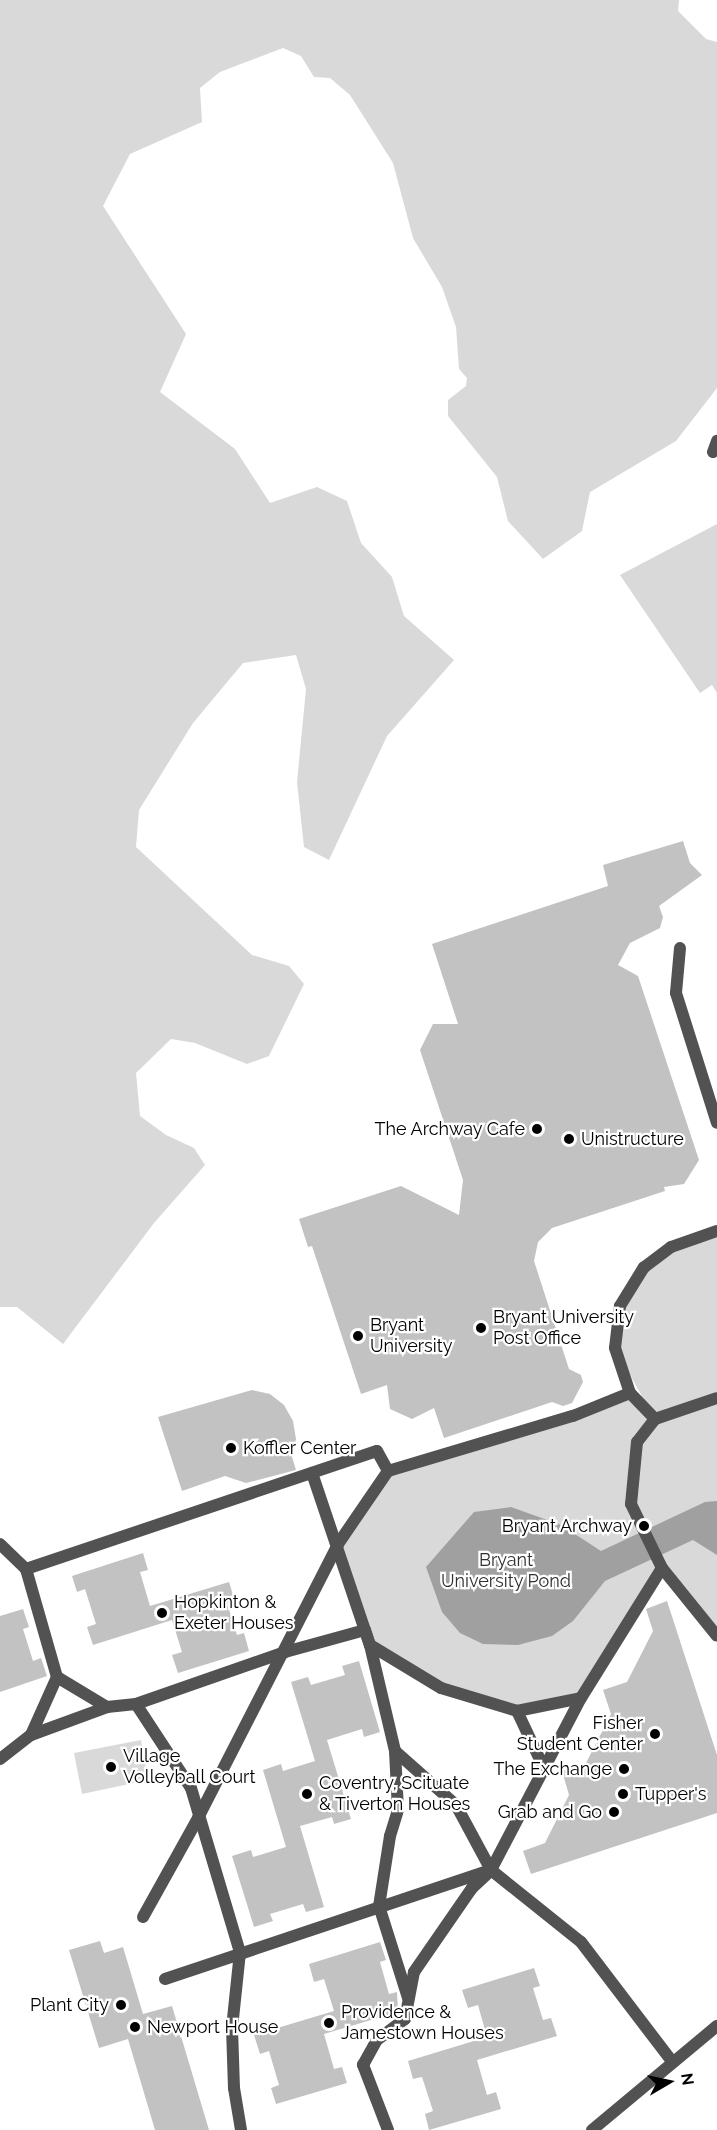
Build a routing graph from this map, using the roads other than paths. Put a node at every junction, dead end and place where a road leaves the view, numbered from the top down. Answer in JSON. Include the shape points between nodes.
{"nodes":[{"id":1,"x":680,"y":948,"type":"dead end"},
{"id":2,"x":717,"y":1122,"type":"edge"},
{"id":3,"x":717,"y":1231,"type":"edge"},
{"id":4,"x":630,"y":1393,"type":"junction"},
{"id":5,"x":717,"y":1398,"type":"edge"},
{"id":6,"x":655,"y":1419,"type":"junction"},
{"id":7,"x":388,"y":1471,"type":"junction"},
{"id":8,"x":312,"y":1473,"type":"junction"},
{"id":9,"x":0,"y":1544,"type":"edge"},
{"id":10,"x":338,"y":1544,"type":"junction"},
{"id":11,"x":662,"y":1568,"type":"junction"},
{"id":12,"x":26,"y":1569,"type":"junction"},
{"id":13,"x":365,"y":1630,"type":"junction"},
{"id":14,"x":717,"y":1636,"type":"edge"},
{"id":15,"x":370,"y":1645,"type":"junction"},
{"id":16,"x":285,"y":1652,"type":"junction"},
{"id":17,"x":57,"y":1677,"type":"junction"},
{"id":18,"x":581,"y":1698,"type":"junction"},
{"id":19,"x":136,"y":1704,"type":"junction"},
{"id":20,"x":107,"y":1707,"type":"junction"},
{"id":21,"x":517,"y":1711,"type":"junction"},
{"id":22,"x":31,"y":1735,"type":"junction"},
{"id":23,"x":395,"y":1751,"type":"junction"},
{"id":24,"x":0,"y":1759,"type":"edge"},
{"id":25,"x":544,"y":1768,"type":"junction"},
{"id":26,"x":198,"y":1818,"type":"junction"},
{"id":27,"x":491,"y":1870,"type":"junction"},
{"id":28,"x":379,"y":1906,"type":"junction"},
{"id":29,"x":143,"y":1917,"type":"dead end"},
{"id":30,"x":240,"y":1952,"type":"junction"},
{"id":31,"x":165,"y":1979,"type":"dead end"},
{"id":32,"x":409,"y":2000,"type":"junction"},
{"id":33,"x":717,"y":2026,"type":"edge"},
{"id":34,"x":671,"y":2060,"type":"junction"},
{"id":35,"x":241,"y":2130,"type":"edge"},
{"id":36,"x":388,"y":2130,"type":"edge"},
{"id":37,"x":592,"y":2130,"type":"edge"}],
"edges":[{"from":1,"to":2,"type":"street","via":[[676,993]]},
{"from":3,"to":4,"type":"street","via":[[671,1247],[644,1267],[620,1306],[615,1348]]},
{"from":4,"to":6,"type":"street"},
{"from":4,"to":7,"type":"street","via":[[573,1416]]},
{"from":5,"to":6,"type":"street"},
{"from":6,"to":11,"type":"street","via":[[637,1442],[631,1503]]},
{"from":7,"to":8,"type":"street","via":[[377,1451]]},
{"from":7,"to":10,"type":"street"},
{"from":8,"to":10,"type":"street"},
{"from":8,"to":12,"type":"street"},
{"from":9,"to":12,"type":"street"},
{"from":10,"to":13,"type":"street"},
{"from":10,"to":16,"type":"street"},
{"from":11,"to":14,"type":"street"},
{"from":11,"to":18,"type":"street"},
{"from":12,"to":17,"type":"street"},
{"from":13,"to":15,"type":"street"},
{"from":13,"to":16,"type":"street"},
{"from":15,"to":21,"type":"street","via":[[441,1689]]},
{"from":15,"to":23,"type":"street"},
{"from":16,"to":19,"type":"street"},
{"from":16,"to":26,"type":"street"},
{"from":17,"to":20,"type":"street"},
{"from":17,"to":22,"type":"street"},
{"from":18,"to":21,"type":"street"},
{"from":18,"to":25,"type":"street"},
{"from":19,"to":20,"type":"street"},
{"from":19,"to":26,"type":"street","via":[[191,1788]]},
{"from":20,"to":22,"type":"street"},
{"from":21,"to":25,"type":"street"},
{"from":22,"to":24,"type":"street"},
{"from":23,"to":27,"type":"street","via":[[456,1804]]},
{"from":23,"to":28,"type":"street","via":[[398,1810]]},
{"from":25,"to":27,"type":"street"},
{"from":26,"to":29,"type":"street"},
{"from":26,"to":30,"type":"street"},
{"from":27,"to":28,"type":"street"},
{"from":27,"to":32,"type":"street","via":[[472,1888],[414,1972]]},
{"from":27,"to":34,"type":"street","via":[[580,1942]]},
{"from":28,"to":30,"type":"street"},
{"from":28,"to":32,"type":"street"},
{"from":30,"to":31,"type":"street"},
{"from":30,"to":35,"type":"street","via":[[232,2028],[234,2088]]},
{"from":32,"to":36,"type":"street","via":[[405,2019],[377,2040],[363,2065]]},
{"from":33,"to":34,"type":"street"},
{"from":34,"to":37,"type":"street"}]}
